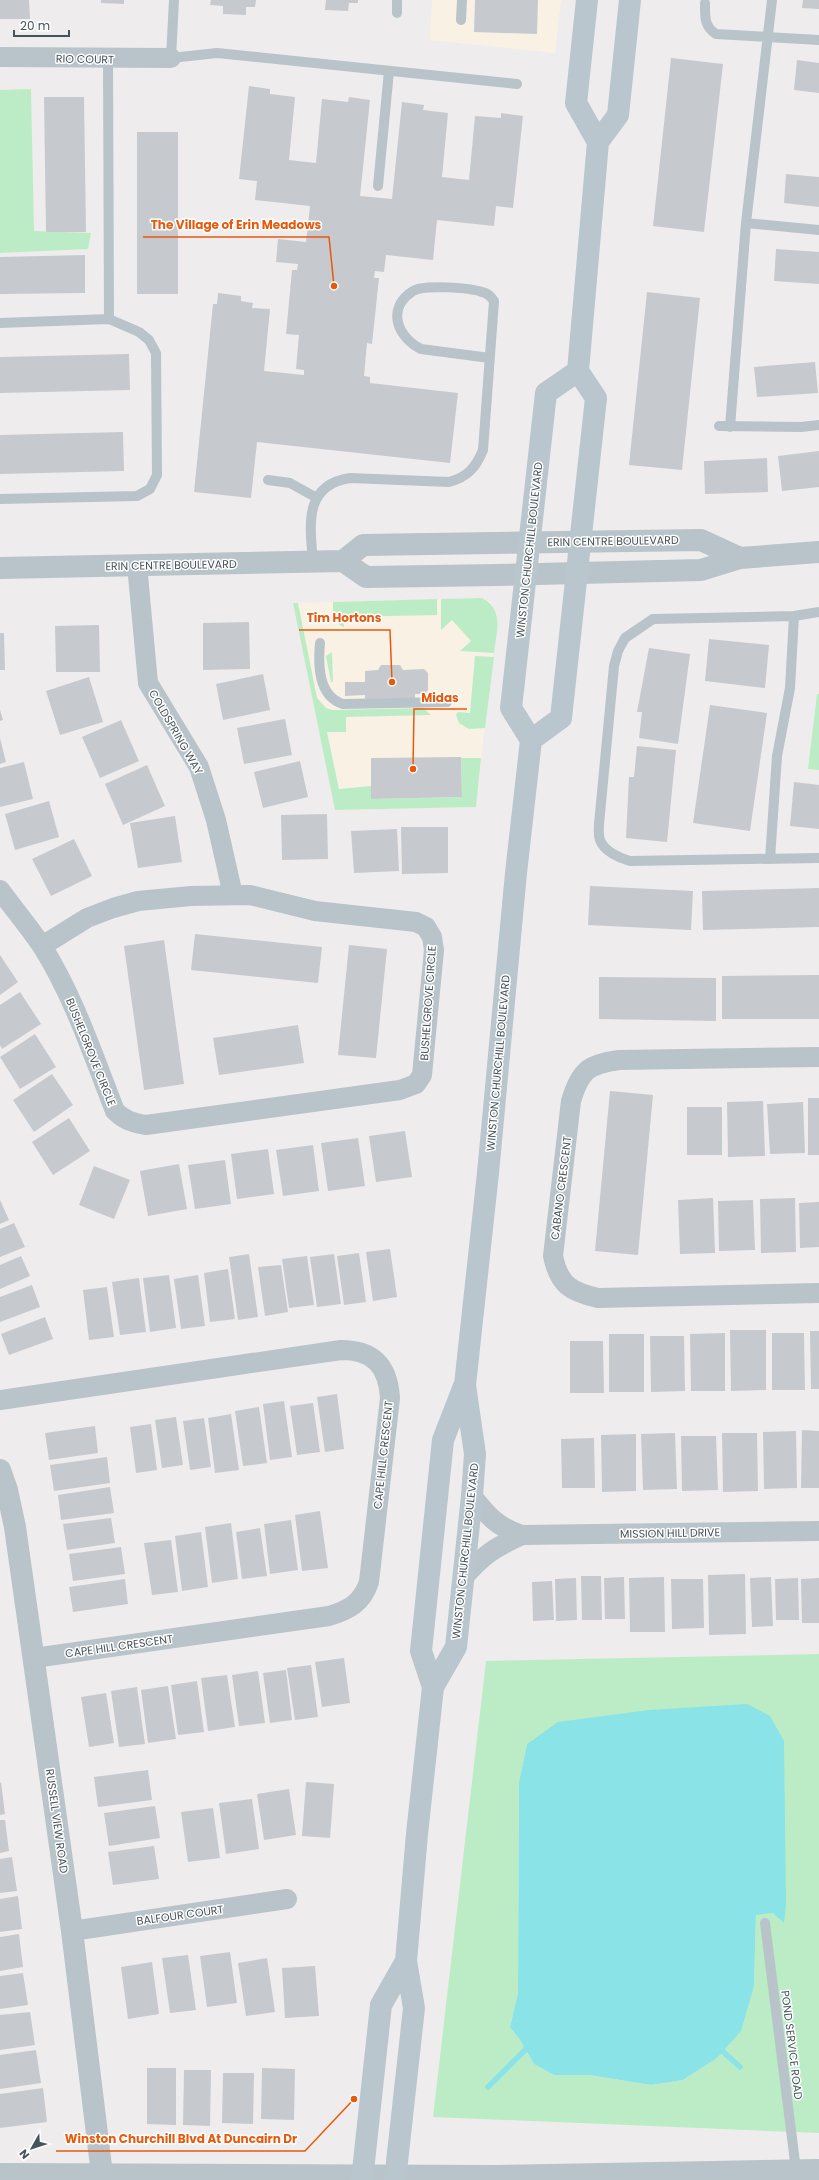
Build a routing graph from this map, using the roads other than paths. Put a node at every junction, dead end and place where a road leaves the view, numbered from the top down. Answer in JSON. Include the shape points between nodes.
{"nodes":[{"id":1,"x":174,"y":0,"type":"edge"},
{"id":2,"x":397,"y":0,"type":"edge"},
{"id":3,"x":462,"y":0,"type":"edge"},
{"id":4,"x":587,"y":0,"type":"edge"},
{"id":5,"x":630,"y":0,"type":"edge"},
{"id":6,"x":772,"y":0,"type":"edge"},
{"id":7,"x":705,"y":3,"type":"dead end"},
{"id":8,"x":397,"y":13,"type":"dead end"},
{"id":9,"x":461,"y":20,"type":"dead end"},
{"id":10,"x":768,"y":36,"type":"junction"},
{"id":11,"x":819,"y":40,"type":"edge"},
{"id":12,"x":0,"y":58,"type":"edge"},
{"id":13,"x":171,"y":58,"type":"junction"},
{"id":14,"x":108,"y":60,"type":"junction"},
{"id":15,"x":389,"y":71,"type":"junction"},
{"id":16,"x":516,"y":84,"type":"dead end"},
{"id":17,"x":598,"y":142,"type":"junction"},
{"id":18,"x":378,"y":186,"type":"dead end"},
{"id":19,"x":746,"y":222,"type":"junction"},
{"id":20,"x":819,"y":230,"type":"edge"},
{"id":21,"x":109,"y":319,"type":"junction"},
{"id":22,"x":0,"y":323,"type":"edge"},
{"id":23,"x":490,"y":358,"type":"junction"},
{"id":24,"x":578,"y":371,"type":"junction"},
{"id":25,"x":819,"y":425,"type":"edge"},
{"id":26,"x":719,"y":426,"type":"dead end"},
{"id":27,"x":730,"y":427,"type":"junction"},
{"id":28,"x":268,"y":480,"type":"dead end"},
{"id":29,"x":317,"y":498,"type":"junction"},
{"id":30,"x":0,"y":499,"type":"edge"},
{"id":31,"x":581,"y":541,"type":"junction"},
{"id":32,"x":530,"y":542,"type":"junction"},
{"id":33,"x":819,"y":552,"type":"edge"},
{"id":34,"x":740,"y":558,"type":"junction"},
{"id":35,"x":343,"y":561,"type":"junction"},
{"id":36,"x":313,"y":562,"type":"junction"},
{"id":37,"x":137,"y":565,"type":"junction"},
{"id":38,"x":0,"y":568,"type":"edge"},
{"id":39,"x":578,"y":572,"type":"junction"},
{"id":40,"x":526,"y":574,"type":"junction"},
{"id":41,"x":819,"y":612,"type":"edge"},
{"id":42,"x":794,"y":616,"type":"junction"},
{"id":43,"x":320,"y":643,"type":"dead end"},
{"id":44,"x":447,"y":702,"type":"dead end"},
{"id":45,"x":530,"y":740,"type":"junction"},
{"id":46,"x":819,"y":858,"type":"edge"},
{"id":47,"x":770,"y":859,"type":"junction"},
{"id":48,"x":0,"y":890,"type":"edge"},
{"id":49,"x":232,"y":895,"type":"junction"},
{"id":50,"x":42,"y":946,"type":"junction"},
{"id":51,"x":819,"y":1057,"type":"edge"},
{"id":52,"x":819,"y":1293,"type":"edge"},
{"id":53,"x":465,"y":1385,"type":"junction"},
{"id":54,"x":0,"y":1400,"type":"edge"},
{"id":55,"x":0,"y":1470,"type":"edge"},
{"id":56,"x":472,"y":1496,"type":"junction"},
{"id":57,"x":819,"y":1531,"type":"edge"},
{"id":58,"x":522,"y":1535,"type":"junction"},
{"id":59,"x":463,"y":1578,"type":"junction"},
{"id":60,"x":34,"y":1658,"type":"junction"},
{"id":61,"x":433,"y":1686,"type":"junction"},
{"id":62,"x":287,"y":1899,"type":"dead end"},
{"id":63,"x":765,"y":1923,"type":"dead end"},
{"id":64,"x":72,"y":1931,"type":"junction"},
{"id":65,"x":406,"y":1961,"type":"junction"},
{"id":66,"x":796,"y":2170,"type":"junction"},
{"id":67,"x":819,"y":2170,"type":"edge"},
{"id":68,"x":0,"y":2174,"type":"edge"},
{"id":69,"x":102,"y":2174,"type":"junction"},
{"id":70,"x":362,"y":2178,"type":"edge"},
{"id":71,"x":395,"y":2178,"type":"edge"}],
"edges":[{"from":1,"to":13,"type":"lane"},
{"from":2,"to":8,"type":"lane"},
{"from":3,"to":9,"type":"lane"},
{"from":4,"to":17,"type":"main road","via":[[576,103]]},
{"from":5,"to":17,"type":"main road","via":[[618,115]]},
{"from":6,"to":10,"type":"lane"},
{"from":7,"to":10,"type":"lane","via":[[705,22],[716,34]]},
{"from":10,"to":11,"type":"lane"},
{"from":10,"to":19,"type":"lane"},
{"from":12,"to":14,"type":"street","name":"RIO COURT"},
{"from":13,"to":14,"type":"street","name":"RIO COURT"},
{"from":13,"to":15,"type":"lane","via":[[217,53]]},
{"from":14,"to":21,"type":"lane"},
{"from":15,"to":16,"type":"lane"},
{"from":15,"to":18,"type":"lane"},
{"from":17,"to":24,"type":"main road"},
{"from":19,"to":20,"type":"lane"},
{"from":19,"to":27,"type":"lane"},
{"from":21,"to":22,"type":"lane"},
{"from":21,"to":30,"type":"lane","via":[[139,332],[156,353],[157,476],[150,489],[137,496]]},
{"from":23,"to":23,"type":"lane","via":[[495,307],[494,301],[482,291],[428,286],[413,290],[399,307],[397,320],[400,330],[412,344],[421,349]]},
{"from":23,"to":29,"type":"lane","via":[[483,450],[476,464],[461,479],[449,482],[350,478],[336,480]]},
{"from":24,"to":31,"type":"main road","via":[[596,398]]},
{"from":24,"to":32,"type":"main road","name":"WINSTON CHURCHILL BOULEVARD","via":[[546,393]]},
{"from":25,"to":27,"type":"lane"},
{"from":26,"to":27,"type":"lane"},
{"from":28,"to":29,"type":"lane","via":[[290,483]]},
{"from":29,"to":36,"type":"lane","via":[[310,521]]},
{"from":31,"to":32,"type":"street","name":"ERIN CENTRE BOULEVARD"},
{"from":31,"to":34,"type":"street","name":"ERIN CENTRE BOULEVARD","via":[[701,540]]},
{"from":31,"to":39,"type":"main road"},
{"from":32,"to":35,"type":"street","name":"ERIN CENTRE BOULEVARD","via":[[363,545]]},
{"from":32,"to":40,"type":"main road","name":"WINSTON CHURCHILL BOULEVARD"},
{"from":33,"to":34,"type":"street","name":"ERIN CENTRE BOULEVARD"},
{"from":34,"to":39,"type":"street","name":"ERIN CENTRE BOULEVARD","via":[[701,570]]},
{"from":35,"to":36,"type":"street","name":"ERIN CENTRE BOULEVARD"},
{"from":35,"to":40,"type":"street","name":"ERIN CENTRE BOULEVARD","via":[[366,577]]},
{"from":36,"to":37,"type":"street","name":"ERIN CENTRE BOULEVARD"},
{"from":37,"to":38,"type":"street","name":"ERIN CENTRE BOULEVARD"},
{"from":37,"to":49,"type":"street","name":"COLDSPRING WAY","via":[[148,684],[199,766],[216,820]]},
{"from":39,"to":40,"type":"street","name":"ERIN CENTRE BOULEVARD"},
{"from":39,"to":45,"type":"main road","via":[[562,718]]},
{"from":40,"to":45,"type":"main road","name":"WINSTON CHURCHILL BOULEVARD","via":[[512,708]]},
{"from":41,"to":42,"type":"lane"},
{"from":42,"to":47,"type":"lane","via":[[790,688],[777,756]]},
{"from":42,"to":47,"type":"lane","via":[[653,619],[625,638],[618,651],[612,690],[599,824],[600,840],[609,851],[619,858],[630,861]]},
{"from":43,"to":44,"type":"lane","via":[[318,659],[323,686],[334,701],[343,704]]},
{"from":45,"to":53,"type":"main road","name":"WINSTON CHURCHILL BOULEVARD"},
{"from":46,"to":47,"type":"lane"},
{"from":48,"to":50,"type":"street","name":"BUSHELGROVE CIRCLE"},
{"from":49,"to":50,"type":"street","name":"BUSHELGROVE CIRCLE","via":[[176,897],[113,908],[86,918]]},
{"from":49,"to":50,"type":"street","name":"BUSHELGROVE CIRCLE","via":[[250,895],[315,911],[407,920],[426,926],[432,937],[434,950],[424,1067],[416,1084],[393,1091],[146,1125],[134,1123],[115,1111],[73,1006]]},
{"from":51,"to":52,"type":"street","name":"CABANO CRESCENT","via":[[619,1060],[598,1063],[588,1069],[575,1088],[571,1101],[553,1256],[561,1280],[582,1295],[598,1298]]},
{"from":53,"to":56,"type":"main road","name":"WINSTON CHURCHILL BOULEVARD","via":[[475,1454]]},
{"from":53,"to":61,"type":"main road","name":"WINSTON CHURCHILL BOULEVARD","via":[[443,1440],[421,1651]]},
{"from":54,"to":60,"type":"street","name":"CAPE HILL CRESCENT","via":[[342,1350],[358,1350],[372,1357],[383,1368],[389,1383],[390,1398],[369,1582],[357,1603],[346,1611],[329,1616]]},
{"from":55,"to":60,"type":"street","name":"RUSSELL VIEW ROAD","via":[[15,1527]]},
{"from":56,"to":58,"type":"street","name":"MISSION HILL DRIVE","via":[[496,1524],[505,1530]]},
{"from":56,"to":59,"type":"main road","name":"WINSTON CHURCHILL BOULEVARD"},
{"from":57,"to":58,"type":"street","name":"MISSION HILL DRIVE"},
{"from":58,"to":59,"type":"street","name":"MISSION HILL DRIVE","via":[[494,1548]]},
{"from":59,"to":61,"type":"main road","name":"WINSTON CHURCHILL BOULEVARD","via":[[456,1647]]},
{"from":60,"to":64,"type":"street","name":"RUSSELL VIEW ROAD"},
{"from":61,"to":65,"type":"main road","name":"WINSTON CHURCHILL BOULEVARD"},
{"from":62,"to":64,"type":"street","name":"BALFOUR COURT"},
{"from":63,"to":66,"type":"lane","name":"POND SERVICE ROAD"},
{"from":64,"to":69,"type":"street","name":"RUSSELL VIEW ROAD"},
{"from":65,"to":70,"type":"main road","name":"WINSTON CHURCHILL BOULEVARD","via":[[381,2005]]},
{"from":65,"to":71,"type":"main road","name":"WINSTON CHURCHILL BOULEVARD","via":[[414,2008]]},
{"from":66,"to":67,"type":"street"},
{"from":66,"to":71,"type":"street"},
{"from":68,"to":69,"type":"street"},
{"from":69,"to":70,"type":"street"},
{"from":70,"to":71,"type":"street"}]}
